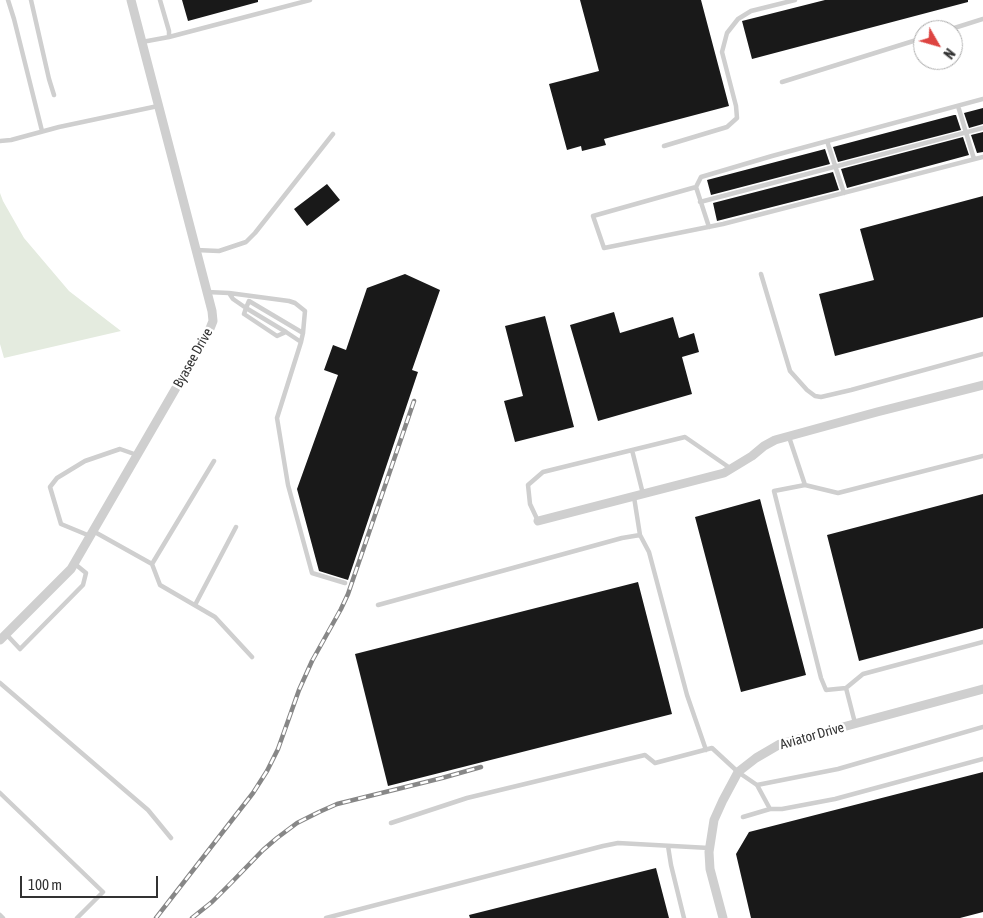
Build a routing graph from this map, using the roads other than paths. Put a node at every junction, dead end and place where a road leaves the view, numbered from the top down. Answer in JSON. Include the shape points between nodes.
{"nodes":[{"id":1,"x":8,"y":0,"type":"edge"},
{"id":2,"x":31,"y":0,"type":"edge"},
{"id":3,"x":131,"y":0,"type":"edge"},
{"id":4,"x":160,"y":0,"type":"edge"},
{"id":5,"x":310,"y":0,"type":"edge"},
{"id":6,"x":768,"y":0,"type":"edge"},
{"id":7,"x":795,"y":0,"type":"edge"},
{"id":8,"x":769,"y":6,"type":"junction"},
{"id":9,"x":983,"y":19,"type":"edge"},
{"id":10,"x":963,"y":25,"type":"edge"},
{"id":11,"x":169,"y":36,"type":"junction"},
{"id":12,"x":913,"y":41,"type":"edge"},
{"id":13,"x":142,"y":42,"type":"junction"},
{"id":14,"x":782,"y":82,"type":"dead end"},
{"id":15,"x":54,"y":95,"type":"dead end"},
{"id":16,"x":983,"y":99,"type":"edge"},
{"id":17,"x":158,"y":106,"type":"junction"},
{"id":18,"x":958,"y":106,"type":"junction"},
{"id":19,"x":983,"y":128,"type":"edge"},
{"id":20,"x":42,"y":131,"type":"junction"},
{"id":21,"x":966,"y":132,"type":"junction"},
{"id":22,"x":333,"y":134,"type":"dead end"},
{"id":23,"x":0,"y":141,"type":"edge"},
{"id":24,"x":828,"y":141,"type":"junction"},
{"id":25,"x":664,"y":146,"type":"dead end"},
{"id":26,"x":983,"y":157,"type":"edge"},
{"id":27,"x":974,"y":159,"type":"junction"},
{"id":28,"x":836,"y":166,"type":"junction"},
{"id":29,"x":696,"y":188,"type":"junction"},
{"id":30,"x":844,"y":193,"type":"junction"},
{"id":31,"x":700,"y":202,"type":"junction"},
{"id":32,"x":709,"y":226,"type":"junction"},
{"id":33,"x":196,"y":250,"type":"junction"},
{"id":34,"x":761,"y":274,"type":"dead end"},
{"id":35,"x":207,"y":292,"type":"junction"},
{"id":36,"x":229,"y":293,"type":"junction"},
{"id":37,"x":246,"y":308,"type":"junction"},
{"id":38,"x":286,"y":332,"type":"junction"},
{"id":39,"x":303,"y":333,"type":"junction"},
{"id":40,"x":301,"y":342,"type":"junction"},
{"id":41,"x":983,"y":354,"type":"edge"},
{"id":42,"x":983,"y":385,"type":"edge"},
{"id":43,"x":789,"y":437,"type":"junction"},
{"id":44,"x":632,"y":450,"type":"junction"},
{"id":45,"x":138,"y":455,"type":"junction"},
{"id":46,"x":983,"y":456,"type":"edge"},
{"id":47,"x":214,"y":461,"type":"dead end"},
{"id":48,"x":731,"y":469,"type":"junction"},
{"id":49,"x":805,"y":485,"type":"junction"},
{"id":50,"x":639,"y":495,"type":"junction"},
{"id":51,"x":538,"y":521,"type":"joint"},
{"id":52,"x":236,"y":526,"type":"dead end"},
{"id":53,"x":92,"y":534,"type":"junction"},
{"id":54,"x":640,"y":535,"type":"junction"},
{"id":55,"x":74,"y":564,"type":"junction"},
{"id":56,"x":152,"y":564,"type":"junction"},
{"id":57,"x":345,"y":583,"type":"dead end"},
{"id":58,"x":195,"y":605,"type":"junction"},
{"id":59,"x":378,"y":605,"type":"dead end"},
{"id":60,"x":3,"y":637,"type":"edge"},
{"id":61,"x":983,"y":642,"type":"edge"},
{"id":62,"x":252,"y":657,"type":"dead end"},
{"id":63,"x":0,"y":683,"type":"edge"},
{"id":64,"x":846,"y":688,"type":"junction"},
{"id":65,"x":983,"y":689,"type":"edge"},
{"id":66,"x":855,"y":724,"type":"junction"},
{"id":67,"x":983,"y":727,"type":"edge"},
{"id":68,"x":706,"y":750,"type":"junction"},
{"id":69,"x":983,"y":759,"type":"edge"},
{"id":70,"x":738,"y":772,"type":"junction"},
{"id":71,"x":757,"y":785,"type":"junction"},
{"id":72,"x":0,"y":793,"type":"edge"},
{"id":73,"x":770,"y":809,"type":"junction"},
{"id":74,"x":744,"y":816,"type":"dead end"},
{"id":75,"x":391,"y":823,"type":"dead end"},
{"id":76,"x":171,"y":838,"type":"dead end"},
{"id":77,"x":668,"y":846,"type":"junction"},
{"id":78,"x":709,"y":848,"type":"junction"},
{"id":79,"x":0,"y":915,"type":"edge"},
{"id":80,"x":3,"y":918,"type":"edge"},
{"id":81,"x":78,"y":918,"type":"edge"},
{"id":82,"x":326,"y":918,"type":"edge"},
{"id":83,"x":684,"y":918,"type":"edge"},
{"id":84,"x":723,"y":918,"type":"edge"}],
"edges":[{"from":1,"to":20,"type":"lane"},
{"from":2,"to":15,"type":"lane"},
{"from":3,"to":13,"type":"street","name":"Byasee Drive"},
{"from":4,"to":11,"type":"lane"},
{"from":5,"to":11,"type":"lane"},
{"from":6,"to":8,"type":"lane"},
{"from":7,"to":8,"type":"lane"},
{"from":8,"to":25,"type":"lane","via":[[738,19],[727,33],[722,52],[737,118],[727,127]]},
{"from":9,"to":10,"type":"lane"},
{"from":11,"to":13,"type":"lane"},
{"from":12,"to":14,"type":"lane"},
{"from":13,"to":17,"type":"street","name":"Byasee Drive"},
{"from":16,"to":18,"type":"lane"},
{"from":17,"to":20,"type":"lane"},
{"from":17,"to":33,"type":"street","name":"Byasee Drive"},
{"from":18,"to":21,"type":"lane"},
{"from":18,"to":24,"type":"lane"},
{"from":19,"to":21,"type":"lane"},
{"from":20,"to":23,"type":"lane"},
{"from":21,"to":27,"type":"lane"},
{"from":21,"to":28,"type":"lane"},
{"from":22,"to":33,"type":"lane","via":[[246,242],[219,251]]},
{"from":24,"to":28,"type":"lane"},
{"from":24,"to":29,"type":"lane","via":[[701,177]]},
{"from":26,"to":27,"type":"lane"},
{"from":27,"to":30,"type":"lane"},
{"from":28,"to":30,"type":"lane"},
{"from":28,"to":31,"type":"lane"},
{"from":29,"to":31,"type":"lane"},
{"from":29,"to":32,"type":"lane","via":[[593,216],[604,248]]},
{"from":30,"to":32,"type":"lane"},
{"from":31,"to":32,"type":"lane"},
{"from":33,"to":35,"type":"street","name":"Byasee Drive"},
{"from":34,"to":41,"type":"lane","via":[[790,371],[814,396],[851,390]]},
{"from":35,"to":36,"type":"lane"},
{"from":35,"to":45,"type":"street","name":"Byasee Drive","via":[[213,320],[209,331]]},
{"from":36,"to":37,"type":"lane"},
{"from":36,"to":39,"type":"lane","via":[[295,304],[305,311]]},
{"from":37,"to":38,"type":"lane"},
{"from":37,"to":38,"type":"lane","via":[[244,314],[277,336]]},
{"from":37,"to":39,"type":"lane","via":[[249,301]]},
{"from":38,"to":40,"type":"lane"},
{"from":39,"to":40,"type":"lane"},
{"from":40,"to":57,"type":"lane","via":[[277,418],[288,485],[312,573]]},
{"from":42,"to":43,"type":"street"},
{"from":43,"to":48,"type":"street","via":[[764,446]]},
{"from":43,"to":49,"type":"lane"},
{"from":44,"to":48,"type":"lane","via":[[685,438]]},
{"from":44,"to":50,"type":"lane"},
{"from":44,"to":51,"type":"lane","via":[[543,472],[528,486],[530,504]]},
{"from":45,"to":53,"type":"street","name":"Byasee Drive"},
{"from":45,"to":53,"type":"lane","via":[[120,449],[85,461],[57,478],[50,487],[61,524]]},
{"from":46,"to":49,"type":"lane","via":[[838,493]]},
{"from":47,"to":56,"type":"lane"},
{"from":48,"to":50,"type":"street"},
{"from":49,"to":64,"type":"lane","via":[[774,491],[821,678],[826,690]]},
{"from":50,"to":51,"type":"street"},
{"from":50,"to":54,"type":"lane"},
{"from":52,"to":58,"type":"lane"},
{"from":53,"to":55,"type":"street","name":"Byasee Drive"},
{"from":53,"to":56,"type":"lane"},
{"from":54,"to":59,"type":"lane"},
{"from":54,"to":68,"type":"lane","via":[[649,552],[687,695]]},
{"from":55,"to":60,"type":"street","name":"Byasee Drive"},
{"from":55,"to":60,"type":"lane","via":[[86,574],[83,585],[20,649]]},
{"from":56,"to":58,"type":"lane","via":[[160,585]]},
{"from":58,"to":62,"type":"lane","via":[[215,617]]},
{"from":61,"to":64,"type":"lane","via":[[863,674]]},
{"from":63,"to":76,"type":"lane","via":[[148,810]]},
{"from":64,"to":66,"type":"lane"},
{"from":65,"to":66,"type":"street","name":"Aviator Drive"},
{"from":66,"to":70,"type":"street","name":"Aviator Drive","via":[[780,744]]},
{"from":67,"to":71,"type":"lane","via":[[838,768]]},
{"from":68,"to":70,"type":"lane","via":[[712,748]]},
{"from":68,"to":75,"type":"lane","via":[[655,763],[644,755],[616,761],[467,798]]},
{"from":69,"to":73,"type":"lane","via":[[835,799]]},
{"from":70,"to":71,"type":"lane"},
{"from":70,"to":78,"type":"street","name":"Aviator Drive","via":[[714,820]]},
{"from":71,"to":73,"type":"lane"},
{"from":72,"to":81,"type":"lane","via":[[103,892]]},
{"from":73,"to":74,"type":"lane"},
{"from":77,"to":78,"type":"lane"},
{"from":77,"to":82,"type":"lane","via":[[618,843],[603,846]]},
{"from":77,"to":83,"type":"lane"},
{"from":78,"to":84,"type":"street","name":"Aviator Drive","via":[[710,869]]},
{"from":79,"to":80,"type":"lane"}]}
